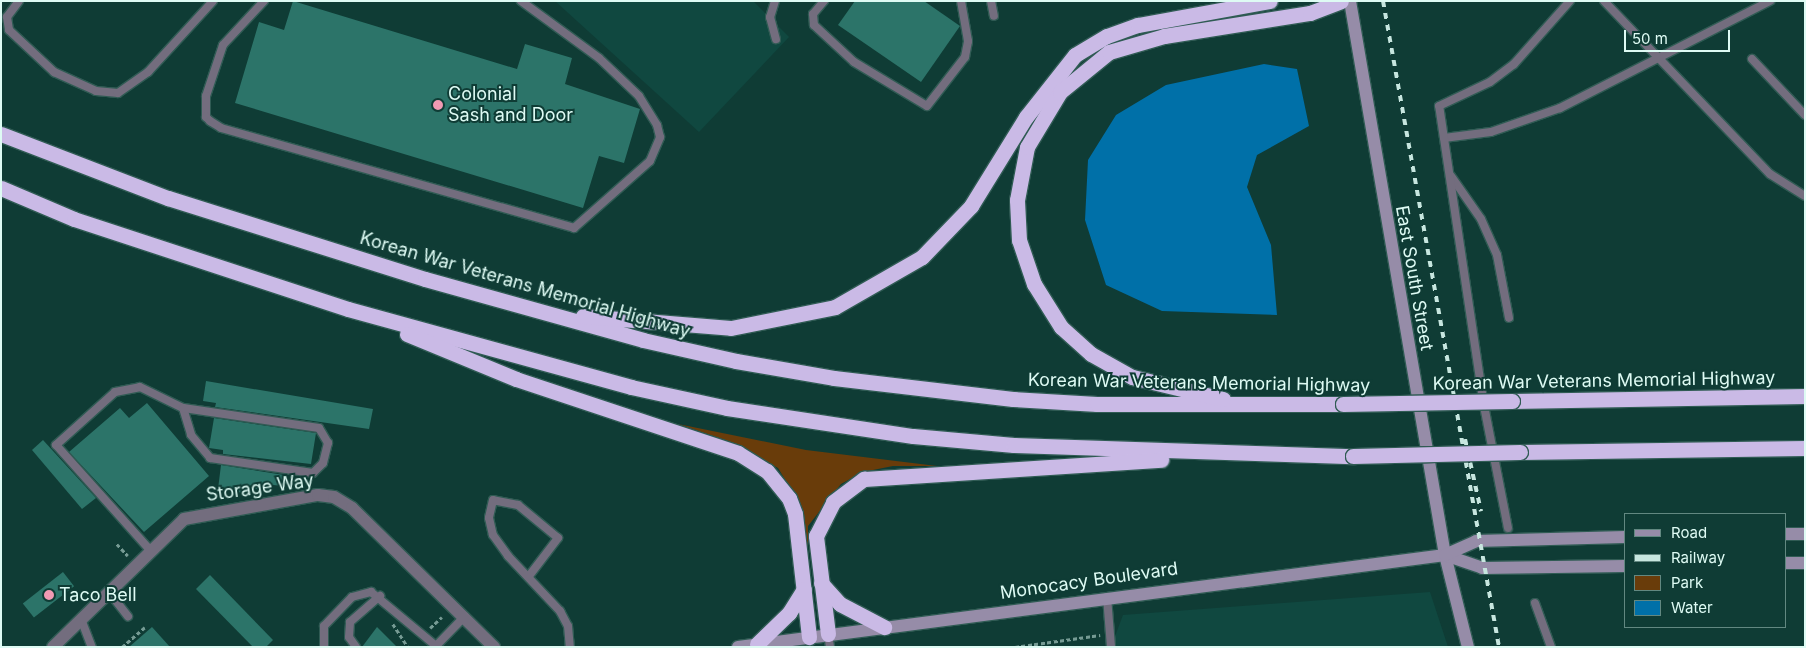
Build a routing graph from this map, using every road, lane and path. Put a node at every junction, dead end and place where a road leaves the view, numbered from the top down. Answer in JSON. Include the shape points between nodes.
{"nodes":[{"id":1,"x":19,"y":1,"type":"edge"},
{"id":2,"x":213,"y":1,"type":"edge"},
{"id":3,"x":264,"y":1,"type":"edge"},
{"id":4,"x":521,"y":1,"type":"edge"},
{"id":5,"x":776,"y":1,"type":"edge"},
{"id":6,"x":824,"y":1,"type":"edge"},
{"id":7,"x":961,"y":1,"type":"edge"},
{"id":8,"x":991,"y":1,"type":"edge"},
{"id":9,"x":1270,"y":1,"type":"edge"},
{"id":10,"x":1341,"y":1,"type":"edge"},
{"id":11,"x":1350,"y":1,"type":"edge"},
{"id":12,"x":1570,"y":1,"type":"edge"},
{"id":13,"x":1604,"y":1,"type":"edge"},
{"id":14,"x":1770,"y":1,"type":"edge"},
{"id":15,"x":994,"y":16,"type":"dead end"},
{"id":16,"x":776,"y":39,"type":"dead end"},
{"id":17,"x":1663,"y":58,"type":"junction"},
{"id":18,"x":1752,"y":59,"type":"dead end"},
{"id":19,"x":1805,"y":115,"type":"edge"},
{"id":20,"x":1,"y":134,"type":"edge"},
{"id":21,"x":1444,"y":138,"type":"junction"},
{"id":22,"x":1450,"y":175,"type":"junction"},
{"id":23,"x":1,"y":188,"type":"edge"},
{"id":24,"x":1805,"y":196,"type":"edge"},
{"id":25,"x":348,"y":309,"type":"junction"},
{"id":26,"x":541,"y":312,"type":"junction"},
{"id":27,"x":1509,"y":318,"type":"dead end"},
{"id":28,"x":1805,"y":396,"type":"edge"},
{"id":29,"x":1254,"y":406,"type":"junction"},
{"id":30,"x":183,"y":408,"type":"junction"},
{"id":31,"x":1805,"y":448,"type":"edge"},
{"id":32,"x":1219,"y":454,"type":"junction"},
{"id":33,"x":1508,"y":528,"type":"dead end"},
{"id":34,"x":1786,"y":534,"type":"edge"},
{"id":35,"x":1805,"y":534,"type":"edge"},
{"id":36,"x":1624,"y":538,"type":"edge"},
{"id":37,"x":150,"y":550,"type":"junction"},
{"id":38,"x":1445,"y":555,"type":"junction"},
{"id":39,"x":1786,"y":563,"type":"edge"},
{"id":40,"x":1805,"y":563,"type":"edge"},
{"id":41,"x":1624,"y":566,"type":"edge"},
{"id":42,"x":529,"y":576,"type":"junction"},
{"id":43,"x":820,"y":582,"type":"junction"},
{"id":44,"x":804,"y":589,"type":"junction"},
{"id":45,"x":109,"y":592,"type":"junction"},
{"id":46,"x":380,"y":596,"type":"junction"},
{"id":47,"x":1107,"y":596,"type":"junction"},
{"id":48,"x":1535,"y":603,"type":"dead end"},
{"id":49,"x":128,"y":616,"type":"dead end"},
{"id":50,"x":465,"y":616,"type":"junction"},
{"id":51,"x":81,"y":619,"type":"junction"},
{"id":52,"x":392,"y":622,"type":"dead end"},
{"id":53,"x":145,"y":627,"type":"dead end"},
{"id":54,"x":884,"y":627,"type":"junction"},
{"id":55,"x":1112,"y":633,"type":"junction"},
{"id":56,"x":829,"y":640,"type":"edge"},
{"id":57,"x":809,"y":642,"type":"edge"},
{"id":58,"x":61,"y":644,"type":"edge"},
{"id":59,"x":757,"y":644,"type":"junction"},
{"id":60,"x":92,"y":647,"type":"edge"},
{"id":61,"x":122,"y":647,"type":"edge"},
{"id":62,"x":324,"y":647,"type":"edge"},
{"id":63,"x":356,"y":647,"type":"edge"},
{"id":64,"x":408,"y":647,"type":"edge"},
{"id":65,"x":436,"y":647,"type":"edge"},
{"id":66,"x":494,"y":647,"type":"edge"},
{"id":67,"x":570,"y":647,"type":"edge"},
{"id":68,"x":738,"y":647,"type":"edge"},
{"id":69,"x":1015,"y":647,"type":"edge"},
{"id":70,"x":1111,"y":647,"type":"edge"},
{"id":71,"x":1468,"y":647,"type":"edge"},
{"id":72,"x":1551,"y":647,"type":"edge"}],
"edges":[{"from":1,"to":2,"type":"lane","via":[[8,17],[8,30],[54,72],[96,91],[118,93],[148,72]]},
{"from":3,"to":4,"type":"lane","via":[[223,45],[204,107],[210,120],[230,131],[574,228],[650,161],[660,137],[658,125],[639,96],[599,58]]},
{"from":5,"to":16,"type":"lane","via":[[770,17]]},
{"from":6,"to":7,"type":"lane","via":[[813,14],[814,25],[854,62],[927,106],[964,57],[968,41]]},
{"from":8,"to":15,"type":"lane"},
{"from":9,"to":26,"type":"highway","via":[[1138,25],[1107,36],[1075,55],[1026,117],[971,206],[922,257],[834,307],[731,328]]},
{"from":10,"to":29,"type":"highway","via":[[1310,13],[1164,36],[1109,52],[1074,78],[1047,109],[1027,146],[1020,175],[1017,222],[1025,262],[1061,327],[1091,354],[1132,377]]},
{"from":11,"to":38,"type":"main road","name":"East South Street"},
{"from":12,"to":21,"type":"lane","via":[[1514,64],[1490,82],[1439,106]]},
{"from":13,"to":17,"type":"lane"},
{"from":14,"to":17,"type":"lane"},
{"from":17,"to":21,"type":"lane","via":[[1541,116],[1491,132]]},
{"from":17,"to":24,"type":"lane","via":[[1770,174]]},
{"from":18,"to":19,"type":"lane"},
{"from":20,"to":26,"type":"highway","name":"Korean War Veterans Memorial Highway","via":[[168,198]]},
{"from":21,"to":22,"type":"lane"},
{"from":22,"to":27,"type":"lane","via":[[1481,219],[1497,255]]},
{"from":22,"to":33,"type":"lane"},
{"from":23,"to":25,"type":"highway","via":[[74,219]]},
{"from":25,"to":32,"type":"highway","via":[[631,386],[826,424],[1014,445]]},
{"from":25,"to":44,"type":"highway","via":[[516,379],[754,461],[790,498],[799,536]]},
{"from":26,"to":29,"type":"highway","name":"Korean War Veterans Memorial Highway","via":[[736,361],[918,389],[1097,404]]},
{"from":28,"to":29,"type":"highway","name":"Korean War Veterans Memorial Highway","bridge":true},
{"from":30,"to":30,"type":"lane","via":[[191,435],[210,458],[313,472],[323,463],[328,443],[319,428]]},
{"from":30,"to":37,"type":"lane","via":[[140,387],[115,392],[56,445]]},
{"from":31,"to":32,"type":"highway","bridge":true,"via":[[1353,456]]},
{"from":32,"to":43,"type":"highway","via":[[1092,468],[864,479],[847,489],[824,517],[816,536]]},
{"from":34,"to":35,"type":"main road"},
{"from":36,"to":38,"type":"main road","name":"Monocacy Boulevard","via":[[1476,541]]},
{"from":37,"to":45,"type":"street","name":"Storage Way"},
{"from":37,"to":50,"type":"street","name":"Storage Way","via":[[172,528],[195,515],[318,495],[334,497],[352,508]]},
{"from":38,"to":41,"type":"main road","name":"Monocacy Boulevard","via":[[1482,568]]},
{"from":38,"to":47,"type":"main road","name":"Monocacy Boulevard"},
{"from":38,"to":71,"type":"main road","name":"East South Street"},
{"from":39,"to":40,"type":"main road"},
{"from":42,"to":42,"type":"lane","via":[[493,535],[489,518],[493,500],[518,505],[558,538]]},
{"from":42,"to":67,"type":"lane","via":[[560,611],[568,626]]},
{"from":43,"to":54,"type":"highway","via":[[840,604]]},
{"from":43,"to":56,"type":"highway"},
{"from":44,"to":57,"type":"highway"},
{"from":44,"to":59,"type":"highway","via":[[789,613]]},
{"from":45,"to":49,"type":"lane"},
{"from":45,"to":51,"type":"street","name":"Storage Way"},
{"from":46,"to":62,"type":"lane","via":[[371,592],[352,597],[324,626]]},
{"from":46,"to":63,"type":"lane","via":[[350,622],[349,637]]},
{"from":46,"to":65,"type":"lane"},
{"from":47,"to":54,"type":"main road","name":"Monocacy Boulevard"},
{"from":47,"to":55,"type":"lane"},
{"from":48,"to":72,"type":"lane"},
{"from":50,"to":65,"type":"lane"},
{"from":50,"to":66,"type":"street","name":"Storage Way"},
{"from":51,"to":58,"type":"street","name":"Storage Way"},
{"from":51,"to":60,"type":"lane"},
{"from":52,"to":64,"type":"path"},
{"from":53,"to":61,"type":"path"},
{"from":54,"to":56,"type":"main road","name":"Monocacy Boulevard"},
{"from":55,"to":69,"type":"path"},
{"from":55,"to":70,"type":"lane"},
{"from":56,"to":57,"type":"main road","name":"Monocacy Boulevard"},
{"from":57,"to":59,"type":"main road","name":"Monocacy Boulevard"},
{"from":59,"to":68,"type":"main road","name":"Monocacy Boulevard"}]}
